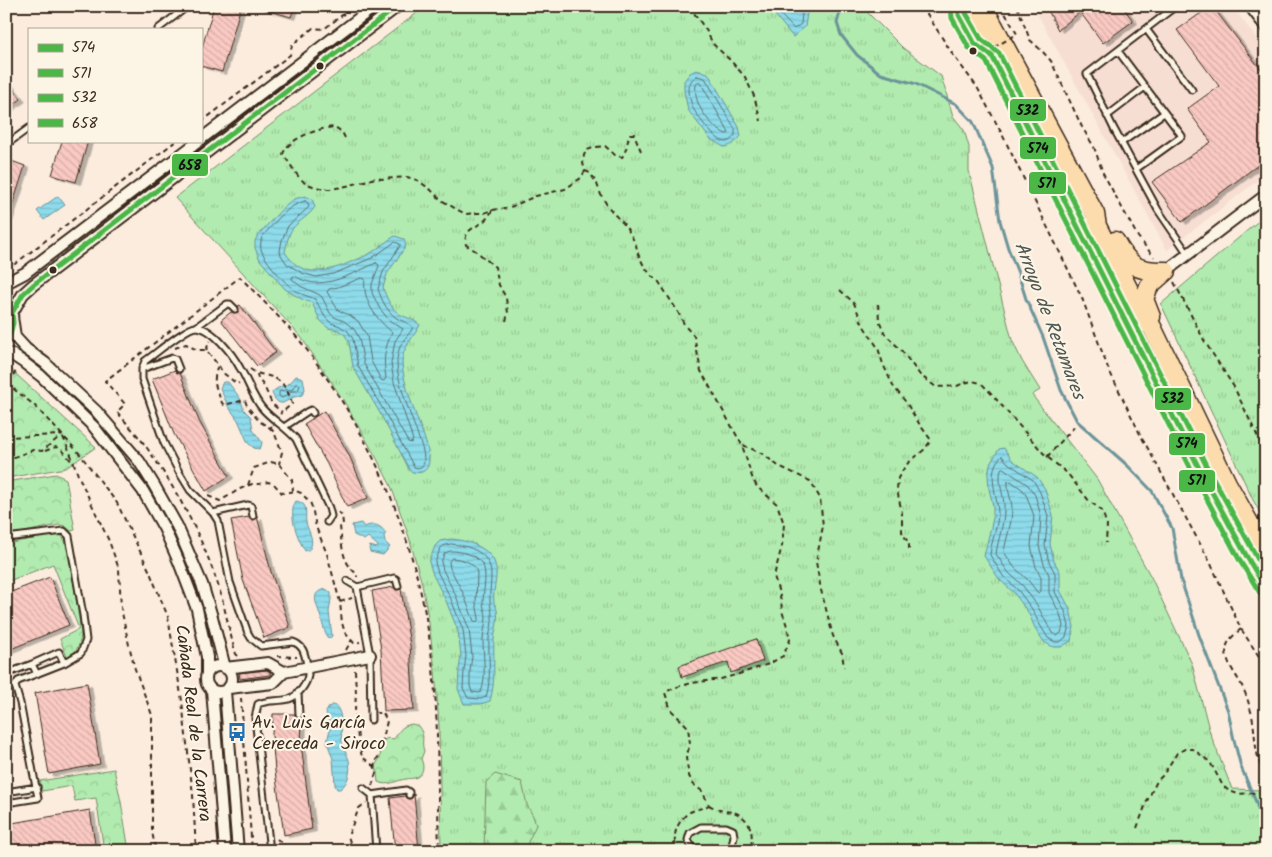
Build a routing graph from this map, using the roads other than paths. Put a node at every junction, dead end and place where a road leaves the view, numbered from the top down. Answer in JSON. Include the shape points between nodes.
{"nodes":[{"id":1,"x":188,"y":6,"type":"edge"},
{"id":2,"x":376,"y":6,"type":"edge"},
{"id":3,"x":398,"y":6,"type":"edge"},
{"id":4,"x":958,"y":6,"type":"edge"},
{"id":5,"x":964,"y":6,"type":"edge"},
{"id":6,"x":983,"y":6,"type":"edge"},
{"id":7,"x":1176,"y":6,"type":"edge"},
{"id":8,"x":1250,"y":6,"type":"edge"},
{"id":9,"x":1266,"y":27,"type":"edge"},
{"id":10,"x":159,"y":28,"type":"edge"},
{"id":11,"x":1146,"y":29,"type":"junction"},
{"id":12,"x":1118,"y":51,"type":"junction"},
{"id":13,"x":992,"y":56,"type":"junction"},
{"id":14,"x":1145,"y":88,"type":"junction"},
{"id":15,"x":1192,"y":90,"type":"dead end"},
{"id":16,"x":1164,"y":113,"type":"junction"},
{"id":17,"x":1107,"y":116,"type":"junction"},
{"id":18,"x":28,"y":129,"type":"edge"},
{"id":19,"x":202,"y":138,"type":"edge"},
{"id":20,"x":197,"y":142,"type":"edge"},
{"id":21,"x":1122,"y":143,"type":"junction"},
{"id":22,"x":6,"y":145,"type":"edge"},
{"id":23,"x":1136,"y":169,"type":"junction"},
{"id":24,"x":1266,"y":195,"type":"edge"},
{"id":25,"x":1095,"y":214,"type":"junction"},
{"id":26,"x":1188,"y":254,"type":"junction"},
{"id":27,"x":1166,"y":271,"type":"junction"},
{"id":28,"x":6,"y":283,"type":"edge"},
{"id":29,"x":6,"y":298,"type":"edge"},
{"id":30,"x":235,"y":309,"type":"dead end"},
{"id":31,"x":13,"y":318,"type":"junction"},
{"id":32,"x":196,"y":327,"type":"junction"},
{"id":33,"x":1152,"y":327,"type":"junction"},
{"id":34,"x":6,"y":340,"type":"edge"},
{"id":35,"x":6,"y":353,"type":"edge"},
{"id":36,"x":142,"y":369,"type":"junction"},
{"id":37,"x":179,"y":369,"type":"dead end"},
{"id":38,"x":313,"y":413,"type":"dead end"},
{"id":39,"x":284,"y":427,"type":"junction"},
{"id":40,"x":213,"y":513,"type":"junction"},
{"id":41,"x":253,"y":516,"type":"dead end"},
{"id":42,"x":328,"y":522,"type":"dead end"},
{"id":43,"x":6,"y":538,"type":"edge"},
{"id":44,"x":1266,"y":553,"type":"edge"},
{"id":45,"x":347,"y":581,"type":"dead end"},
{"id":46,"x":398,"y":586,"type":"dead end"},
{"id":47,"x":357,"y":587,"type":"junction"},
{"id":48,"x":1266,"y":589,"type":"edge"},
{"id":49,"x":370,"y":656,"type":"junction"},
{"id":50,"x":64,"y":663,"type":"junction"},
{"id":51,"x":32,"y":664,"type":"junction"},
{"id":52,"x":225,"y":668,"type":"junction"},
{"id":53,"x":307,"y":668,"type":"junction"},
{"id":54,"x":284,"y":672,"type":"junction"},
{"id":55,"x":6,"y":674,"type":"edge"},
{"id":56,"x":37,"y":674,"type":"junction"},
{"id":57,"x":207,"y":674,"type":"junction"},
{"id":58,"x":15,"y":686,"type":"junction"},
{"id":59,"x":6,"y":687,"type":"edge"},
{"id":60,"x":212,"y":690,"type":"junction"},
{"id":61,"x":227,"y":690,"type":"junction"},
{"id":62,"x":298,"y":692,"type":"junction"},
{"id":63,"x":299,"y":715,"type":"dead end"},
{"id":64,"x":371,"y":720,"type":"dead end"},
{"id":65,"x":37,"y":787,"type":"junction"},
{"id":66,"x":6,"y":792,"type":"edge"},
{"id":67,"x":409,"y":795,"type":"dead end"},
{"id":68,"x":6,"y":803,"type":"edge"},
{"id":69,"x":225,"y":851,"type":"edge"},
{"id":70,"x":238,"y":851,"type":"edge"},
{"id":71,"x":270,"y":851,"type":"edge"},
{"id":72,"x":376,"y":851,"type":"edge"},
{"id":73,"x":694,"y":851,"type":"edge"},
{"id":74,"x":731,"y":851,"type":"edge"}],
"edges":[{"from":1,"to":10,"type":"lane"},
{"from":2,"to":19,"type":"street"},
{"from":3,"to":31,"type":"street","via":[[34,285],[24,294]]},
{"from":4,"to":13,"type":"lane","via":[[959,15],[975,44]]},
{"from":5,"to":13,"type":"highway"},
{"from":6,"to":25,"type":"highway"},
{"from":7,"to":11,"type":"lane"},
{"from":8,"to":9,"type":"street"},
{"from":11,"to":12,"type":"lane"},
{"from":11,"to":15,"type":"lane"},
{"from":12,"to":14,"type":"lane"},
{"from":12,"to":17,"type":"lane","via":[[1087,74]]},
{"from":13,"to":48,"type":"highway","via":[[1200,470]]},
{"from":14,"to":16,"type":"lane"},
{"from":14,"to":17,"type":"lane"},
{"from":16,"to":21,"type":"lane"},
{"from":16,"to":23,"type":"lane","via":[[1182,136]]},
{"from":17,"to":21,"type":"lane"},
{"from":18,"to":22,"type":"lane"},
{"from":20,"to":28,"type":"street","via":[[25,273]]},
{"from":21,"to":23,"type":"lane"},
{"from":23,"to":26,"type":"lane","via":[[1158,210]]},
{"from":24,"to":26,"type":"street"},
{"from":25,"to":27,"type":"highway","via":[[1105,221],[1124,257],[1139,270]]},
{"from":25,"to":33,"type":"highway","via":[[1097,226],[1144,320]]},
{"from":26,"to":27,"type":"street"},
{"from":27,"to":33,"type":"highway","via":[[1149,286],[1144,298]]},
{"from":29,"to":31,"type":"street"},
{"from":30,"to":32,"type":"lane","via":[[227,304]]},
{"from":31,"to":34,"type":"street"},
{"from":31,"to":52,"type":"street","via":[[15,337],[97,412],[139,461],[177,526],[202,584]]},
{"from":32,"to":36,"type":"lane","via":[[145,361]]},
{"from":32,"to":39,"type":"lane","via":[[211,332],[223,345],[241,370],[256,401]]},
{"from":33,"to":44,"type":"highway","via":[[1227,482]]},
{"from":35,"to":57,"type":"street","via":[[41,376],[94,427],[143,491],[164,528],[197,609],[207,656]]},
{"from":36,"to":37,"type":"lane","via":[[172,358]]},
{"from":36,"to":40,"type":"lane","via":[[142,379],[164,442],[179,472],[197,498]]},
{"from":38,"to":39,"type":"lane","via":[[308,411]]},
{"from":39,"to":42,"type":"lane","via":[[296,439],[330,508]]},
{"from":40,"to":41,"type":"lane","via":[[248,505]]},
{"from":40,"to":53,"type":"lane","via":[[218,521],[230,582],[251,638],[261,646],[298,644],[303,648]]},
{"from":43,"to":50,"type":"lane","via":[[64,531],[69,536],[86,640],[81,653]]},
{"from":45,"to":47,"type":"lane"},
{"from":46,"to":47,"type":"lane","via":[[394,578]]},
{"from":47,"to":49,"type":"lane"},
{"from":49,"to":53,"type":"street"},
{"from":49,"to":64,"type":"lane"},
{"from":50,"to":51,"type":"lane","via":[[59,652]]},
{"from":50,"to":56,"type":"lane"},
{"from":51,"to":55,"type":"lane"},
{"from":51,"to":56,"type":"lane"},
{"from":52,"to":54,"type":"street","via":[[268,663]]},
{"from":52,"to":57,"type":"street","via":[[216,666]]},
{"from":52,"to":61,"type":"street","via":[[232,679]]},
{"from":53,"to":54,"type":"street"},
{"from":53,"to":62,"type":"lane","via":[[308,676]]},
{"from":54,"to":61,"type":"street","via":[[273,683]]},
{"from":56,"to":58,"type":"lane","via":[[18,681]]},
{"from":57,"to":60,"type":"street"},
{"from":58,"to":59,"type":"lane"},
{"from":58,"to":65,"type":"lane"},
{"from":60,"to":61,"type":"street"},
{"from":60,"to":69,"type":"street"},
{"from":61,"to":70,"type":"street"},
{"from":62,"to":63,"type":"lane"},
{"from":62,"to":71,"type":"lane","via":[[289,698],[258,704],[255,718]]},
{"from":65,"to":66,"type":"lane"},
{"from":65,"to":68,"type":"lane","via":[[38,798]]},
{"from":67,"to":72,"type":"lane","via":[[406,790],[368,792],[373,803]]},
{"from":73,"to":74,"type":"lane","via":[[688,840],[690,833],[701,827],[726,827],[733,830]]}]}
